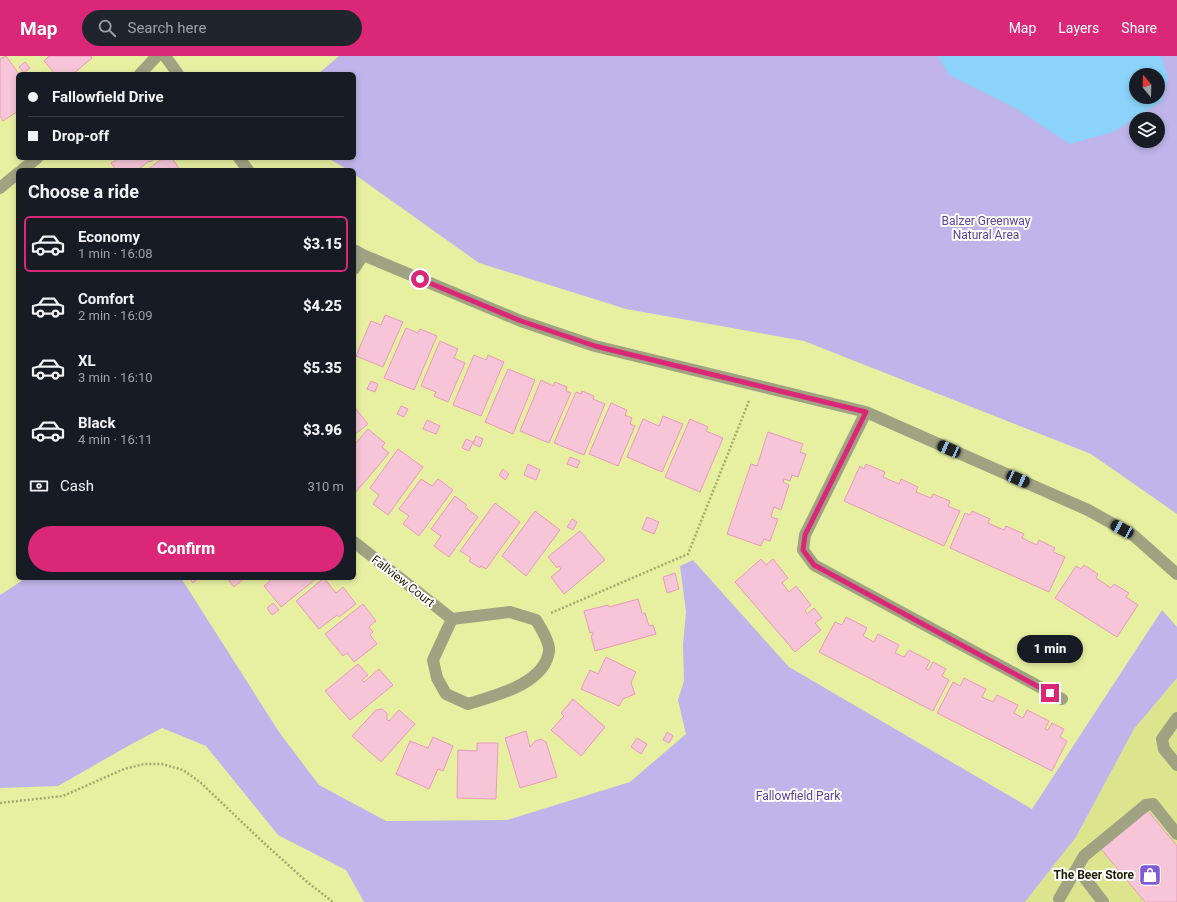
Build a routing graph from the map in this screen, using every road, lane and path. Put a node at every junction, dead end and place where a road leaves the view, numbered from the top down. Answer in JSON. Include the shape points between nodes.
{"nodes":[{"id":1,"x":157,"y":56,"type":"edge"},
{"id":2,"x":165,"y":56,"type":"edge"},
{"id":3,"x":142,"y":72,"type":"edge"},
{"id":4,"x":177,"y":72,"type":"edge"},
{"id":5,"x":34,"y":160,"type":"edge"},
{"id":6,"x":24,"y":168,"type":"edge"},
{"id":7,"x":16,"y":175,"type":"edge"},
{"id":8,"x":0,"y":188,"type":"edge"},
{"id":9,"x":358,"y":253,"type":"edge"},
{"id":10,"x":749,"y":401,"type":"dead end"},
{"id":11,"x":866,"y":412,"type":"junction"},
{"id":12,"x":356,"y":544,"type":"edge"},
{"id":13,"x":1177,"y":574,"type":"edge"},
{"id":14,"x":452,"y":619,"type":"junction"},
{"id":15,"x":536,"y":620,"type":"junction"},
{"id":16,"x":1062,"y":699,"type":"dead end"},
{"id":17,"x":1177,"y":718,"type":"edge"},
{"id":18,"x":1177,"y":765,"type":"edge"},
{"id":19,"x":0,"y":803,"type":"edge"},
{"id":20,"x":1177,"y":834,"type":"edge"},
{"id":21,"x":1077,"y":868,"type":"junction"},
{"id":22,"x":1058,"y":899,"type":"dead end"},
{"id":23,"x":333,"y":902,"type":"edge"},
{"id":24,"x":1103,"y":902,"type":"edge"}],
"edges":[{"from":1,"to":3,"type":"street"},
{"from":2,"to":4,"type":"street"},
{"from":5,"to":6,"type":"street"},
{"from":7,"to":8,"type":"street"},
{"from":9,"to":11,"type":"street","via":[[521,321],[595,346]]},
{"from":10,"to":15,"type":"path","via":[[688,554]]},
{"from":11,"to":13,"type":"street","via":[[1088,510],[1133,535]]},
{"from":11,"to":16,"type":"street","via":[[805,535],[803,550],[814,565]]},
{"from":12,"to":14,"type":"street","name":"Fallview Court"},
{"from":14,"to":15,"type":"street","via":[[510,612]]},
{"from":14,"to":15,"type":"street","via":[[433,660],[446,694],[468,704],[503,693],[532,678],[544,666],[549,650]]},
{"from":17,"to":18,"type":"street","via":[[1162,740],[1164,748]]},
{"from":19,"to":23,"type":"path","via":[[63,796],[124,769],[144,764],[162,764],[183,770],[200,782],[306,881]]},
{"from":20,"to":21,"type":"street","via":[[1153,804],[1146,805],[1084,856]]},
{"from":21,"to":22,"type":"street"},
{"from":21,"to":24,"type":"street"}]}
